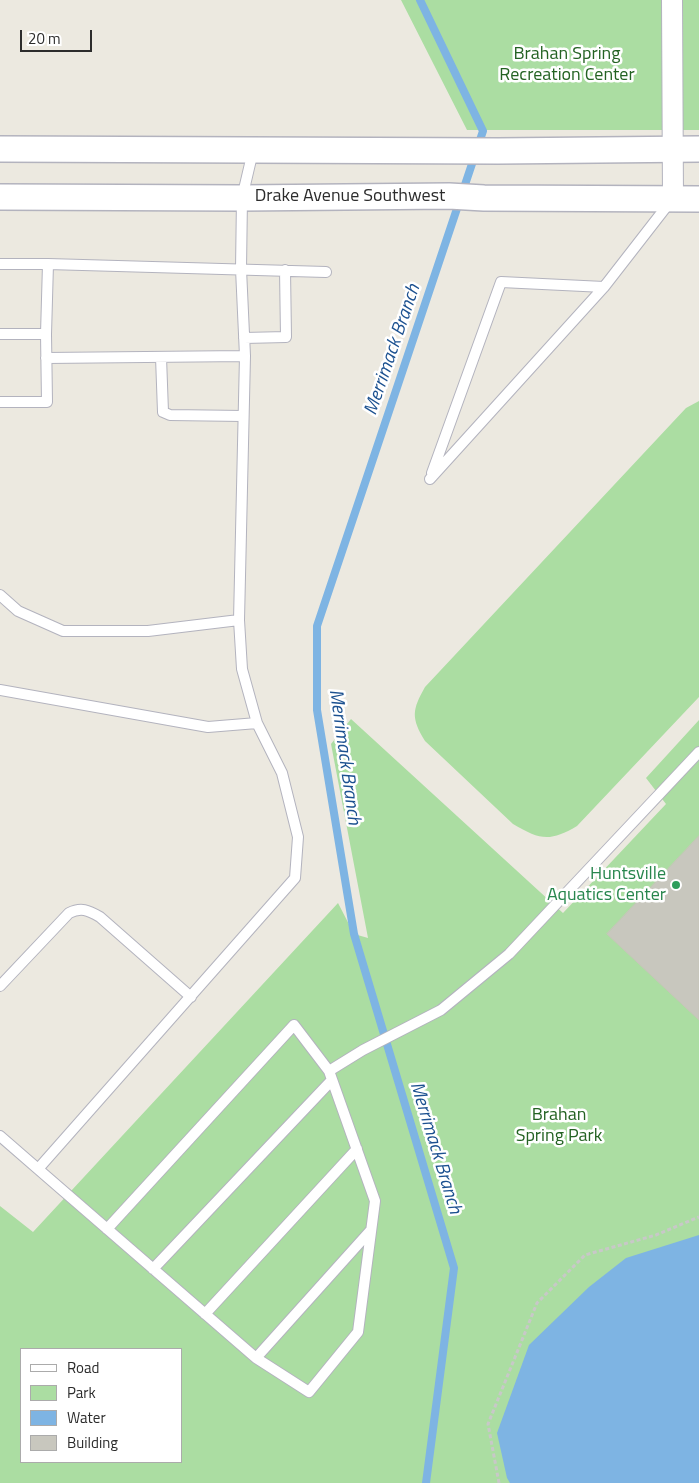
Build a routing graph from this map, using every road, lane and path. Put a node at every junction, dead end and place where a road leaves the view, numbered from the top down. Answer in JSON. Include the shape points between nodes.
{"nodes":[{"id":1,"x":672,"y":0,"type":"edge"},
{"id":2,"x":0,"y":149,"type":"edge"},
{"id":3,"x":674,"y":149,"type":"junction"},
{"id":4,"x":254,"y":150,"type":"junction"},
{"id":5,"x":699,"y":150,"type":"edge"},
{"id":6,"x":0,"y":197,"type":"edge"},
{"id":7,"x":242,"y":198,"type":"junction"},
{"id":8,"x":673,"y":199,"type":"junction"},
{"id":9,"x":699,"y":199,"type":"edge"},
{"id":10,"x":0,"y":264,"type":"edge"},
{"id":11,"x":48,"y":264,"type":"junction"},
{"id":12,"x":242,"y":269,"type":"junction"},
{"id":13,"x":285,"y":270,"type":"junction"},
{"id":14,"x":326,"y":272,"type":"dead end"},
{"id":15,"x":604,"y":287,"type":"junction"},
{"id":16,"x":0,"y":334,"type":"edge"},
{"id":17,"x":46,"y":334,"type":"junction"},
{"id":18,"x":244,"y":338,"type":"junction"},
{"id":19,"x":245,"y":356,"type":"junction"},
{"id":20,"x":161,"y":357,"type":"junction"},
{"id":21,"x":46,"y":358,"type":"junction"},
{"id":22,"x":0,"y":402,"type":"edge"},
{"id":23,"x":243,"y":416,"type":"junction"},
{"id":24,"x":0,"y":596,"type":"edge"},
{"id":25,"x":239,"y":620,"type":"junction"},
{"id":26,"x":0,"y":690,"type":"edge"},
{"id":27,"x":257,"y":722,"type":"junction"},
{"id":28,"x":699,"y":752,"type":"edge"},
{"id":29,"x":0,"y":986,"type":"edge"},
{"id":30,"x":190,"y":996,"type":"junction"},
{"id":31,"x":331,"y":1075,"type":"junction"},
{"id":32,"x":0,"y":1136,"type":"edge"},
{"id":33,"x":357,"y":1148,"type":"junction"},
{"id":34,"x":38,"y":1169,"type":"junction"},
{"id":35,"x":699,"y":1217,"type":"edge"},
{"id":36,"x":107,"y":1229,"type":"junction"},
{"id":37,"x":371,"y":1230,"type":"junction"},
{"id":38,"x":153,"y":1269,"type":"junction"},
{"id":39,"x":205,"y":1314,"type":"junction"},
{"id":40,"x":256,"y":1358,"type":"junction"},
{"id":41,"x":499,"y":1483,"type":"edge"}],
"edges":[{"from":1,"to":3,"type":"street"},
{"from":2,"to":4,"type":"street"},
{"from":3,"to":4,"type":"street"},
{"from":3,"to":5,"type":"street"},
{"from":3,"to":8,"type":"street"},
{"from":4,"to":7,"type":"lane"},
{"from":6,"to":7,"type":"street","name":"Drake Avenue Southwest"},
{"from":7,"to":8,"type":"street","name":"Drake Avenue Southwest"},
{"from":7,"to":12,"type":"lane"},
{"from":8,"to":9,"type":"street","name":"Drake Avenue Southwest"},
{"from":8,"to":15,"type":"lane"},
{"from":10,"to":11,"type":"lane"},
{"from":11,"to":12,"type":"lane"},
{"from":11,"to":17,"type":"lane"},
{"from":12,"to":13,"type":"lane"},
{"from":12,"to":18,"type":"lane"},
{"from":13,"to":14,"type":"lane"},
{"from":13,"to":18,"type":"lane","via":[[286,338]]},
{"from":15,"to":15,"type":"lane","via":[[490,412],[430,478],[501,282]]},
{"from":16,"to":17,"type":"lane"},
{"from":17,"to":21,"type":"lane"},
{"from":18,"to":19,"type":"lane"},
{"from":19,"to":20,"type":"lane"},
{"from":19,"to":23,"type":"lane"},
{"from":20,"to":21,"type":"lane"},
{"from":20,"to":23,"type":"lane","via":[[163,412],[170,415]]},
{"from":21,"to":22,"type":"lane","via":[[47,402]]},
{"from":23,"to":25,"type":"lane"},
{"from":24,"to":25,"type":"lane","via":[[18,611],[63,630],[148,631]]},
{"from":25,"to":27,"type":"lane","via":[[242,669]]},
{"from":26,"to":27,"type":"lane","via":[[208,727]]},
{"from":27,"to":30,"type":"lane","via":[[282,773],[298,837],[295,878]]},
{"from":28,"to":31,"type":"lane","via":[[509,954],[441,1010],[363,1050]]},
{"from":29,"to":30,"type":"lane","via":[[68,913],[78,908],[100,917]]},
{"from":30,"to":34,"type":"lane"},
{"from":31,"to":33,"type":"lane"},
{"from":31,"to":36,"type":"lane","via":[[294,1025]]},
{"from":31,"to":38,"type":"lane"},
{"from":32,"to":34,"type":"lane"},
{"from":33,"to":37,"type":"lane","via":[[375,1201]]},
{"from":33,"to":39,"type":"lane"},
{"from":34,"to":36,"type":"lane"},
{"from":35,"to":41,"type":"path","via":[[656,1235],[585,1256],[537,1303],[488,1424]]},
{"from":36,"to":38,"type":"lane"},
{"from":37,"to":40,"type":"lane"},
{"from":37,"to":40,"type":"lane","via":[[358,1332],[308,1392]]},
{"from":38,"to":39,"type":"lane"},
{"from":39,"to":40,"type":"lane"}]}
